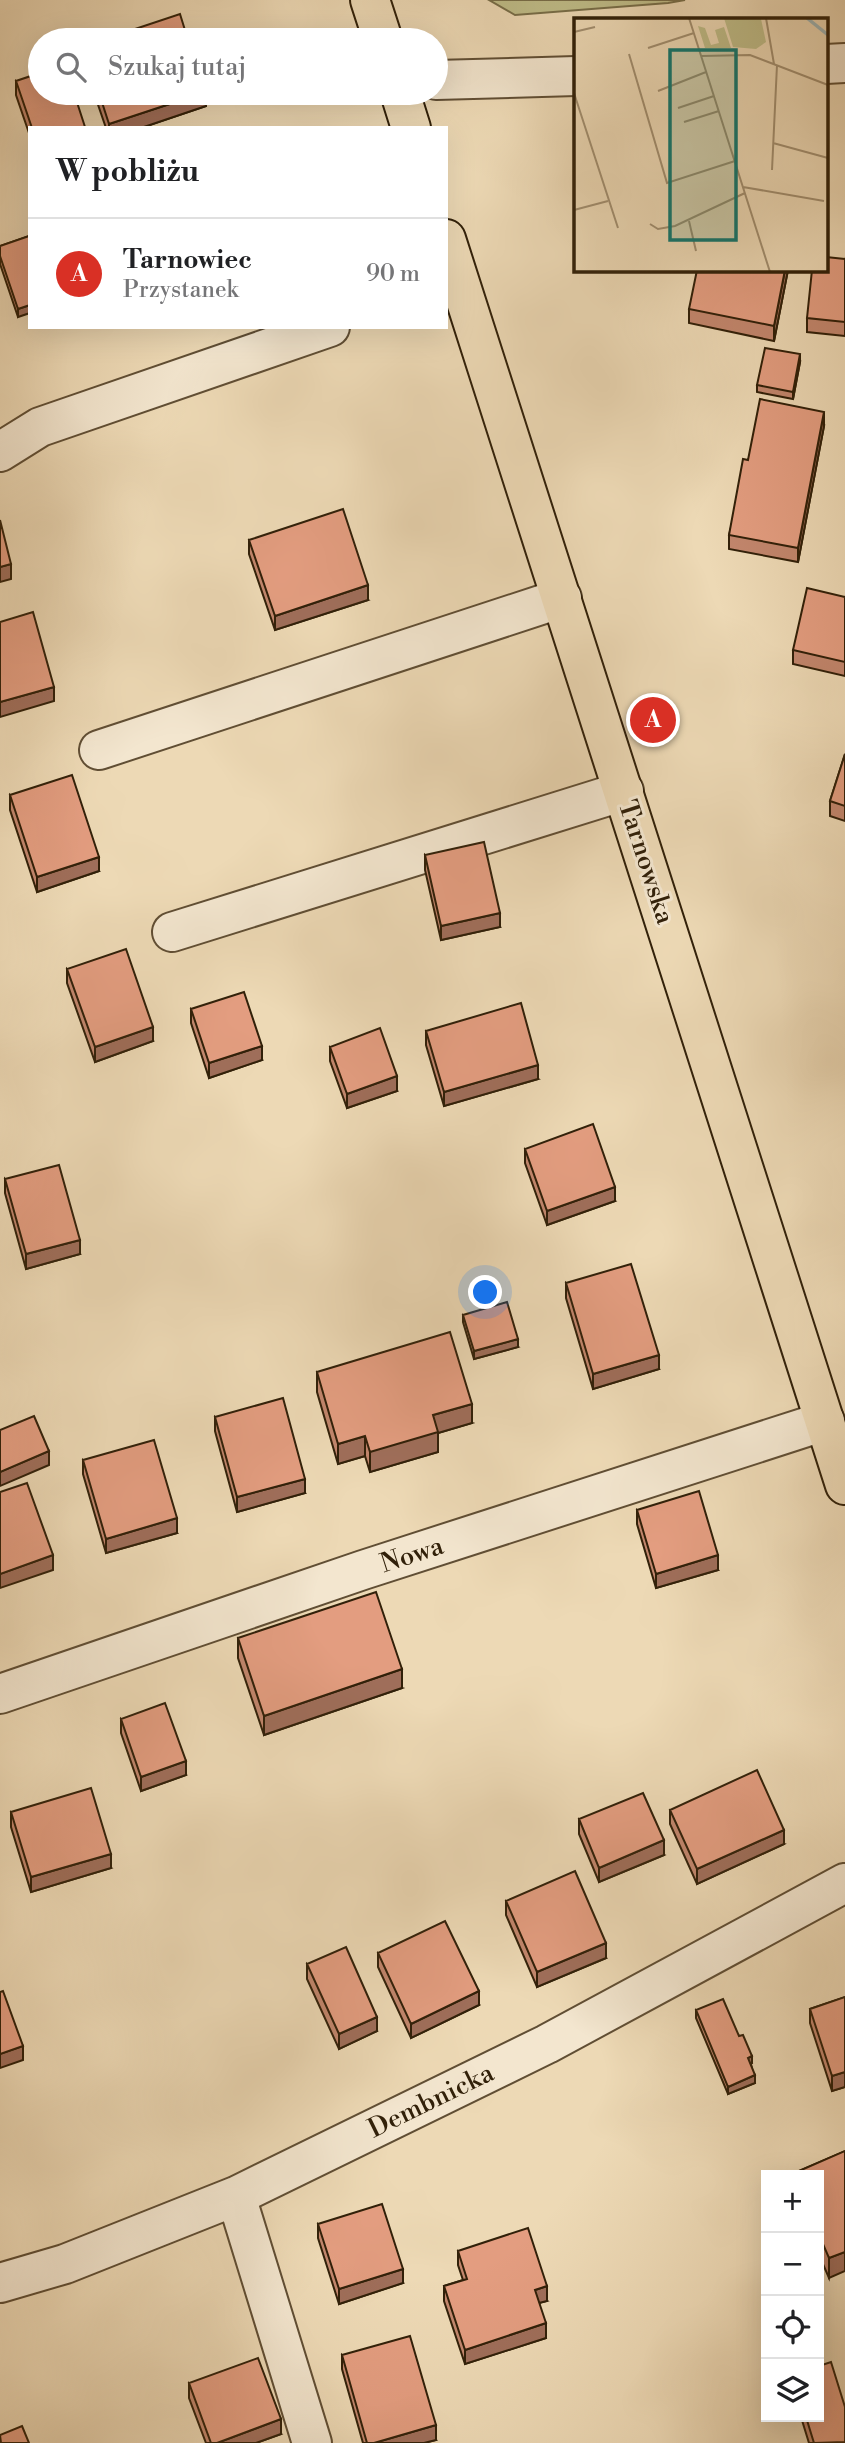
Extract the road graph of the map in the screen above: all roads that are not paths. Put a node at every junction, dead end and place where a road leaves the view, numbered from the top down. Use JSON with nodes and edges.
{"nodes":[{"id":1,"x":370,"y":0,"type":"edge"},
{"id":2,"x":379,"y":28,"type":"edge"},
{"id":3,"x":574,"y":76,"type":"edge"},
{"id":4,"x":448,"y":80,"type":"edge"},
{"id":5,"x":404,"y":105,"type":"edge"},
{"id":6,"x":410,"y":126,"type":"edge"},
{"id":7,"x":448,"y":252,"type":"edge"},
{"id":8,"x":453,"y":285,"type":"edge"},
{"id":9,"x":324,"y":329,"type":"edge"},
{"id":10,"x":0,"y":452,"type":"edge"},
{"id":11,"x":562,"y":598,"type":"junction"},
{"id":12,"x":99,"y":750,"type":"dead end"},
{"id":13,"x":624,"y":791,"type":"junction"},
{"id":14,"x":172,"y":932,"type":"dead end"},
{"id":15,"x":825,"y":1421,"type":"junction"},
{"id":16,"x":845,"y":1485,"type":"edge"},
{"id":17,"x":0,"y":1694,"type":"edge"},
{"id":18,"x":845,"y":1883,"type":"edge"},
{"id":19,"x":236,"y":2196,"type":"junction"},
{"id":20,"x":0,"y":2283,"type":"edge"},
{"id":21,"x":312,"y":2443,"type":"edge"}],
"edges":[{"from":1,"to":2,"type":"main road"},
{"from":3,"to":4,"type":"street"},
{"from":5,"to":6,"type":"main road"},
{"from":7,"to":8,"type":"main road","name":"Tarnowska"},
{"from":8,"to":11,"type":"main road","name":"Tarnowska"},
{"from":9,"to":10,"type":"street"},
{"from":11,"to":12,"type":"street"},
{"from":11,"to":13,"type":"main road","name":"Tarnowska"},
{"from":13,"to":14,"type":"street"},
{"from":13,"to":15,"type":"main road","name":"Tarnowska"},
{"from":15,"to":16,"type":"main road","name":"Tarnowska"},
{"from":15,"to":17,"type":"street","name":"Nowa"},
{"from":18,"to":19,"type":"street","name":"Dembnicka"},
{"from":19,"to":20,"type":"street","name":"Dembnicka"},
{"from":19,"to":21,"type":"street"}]}
